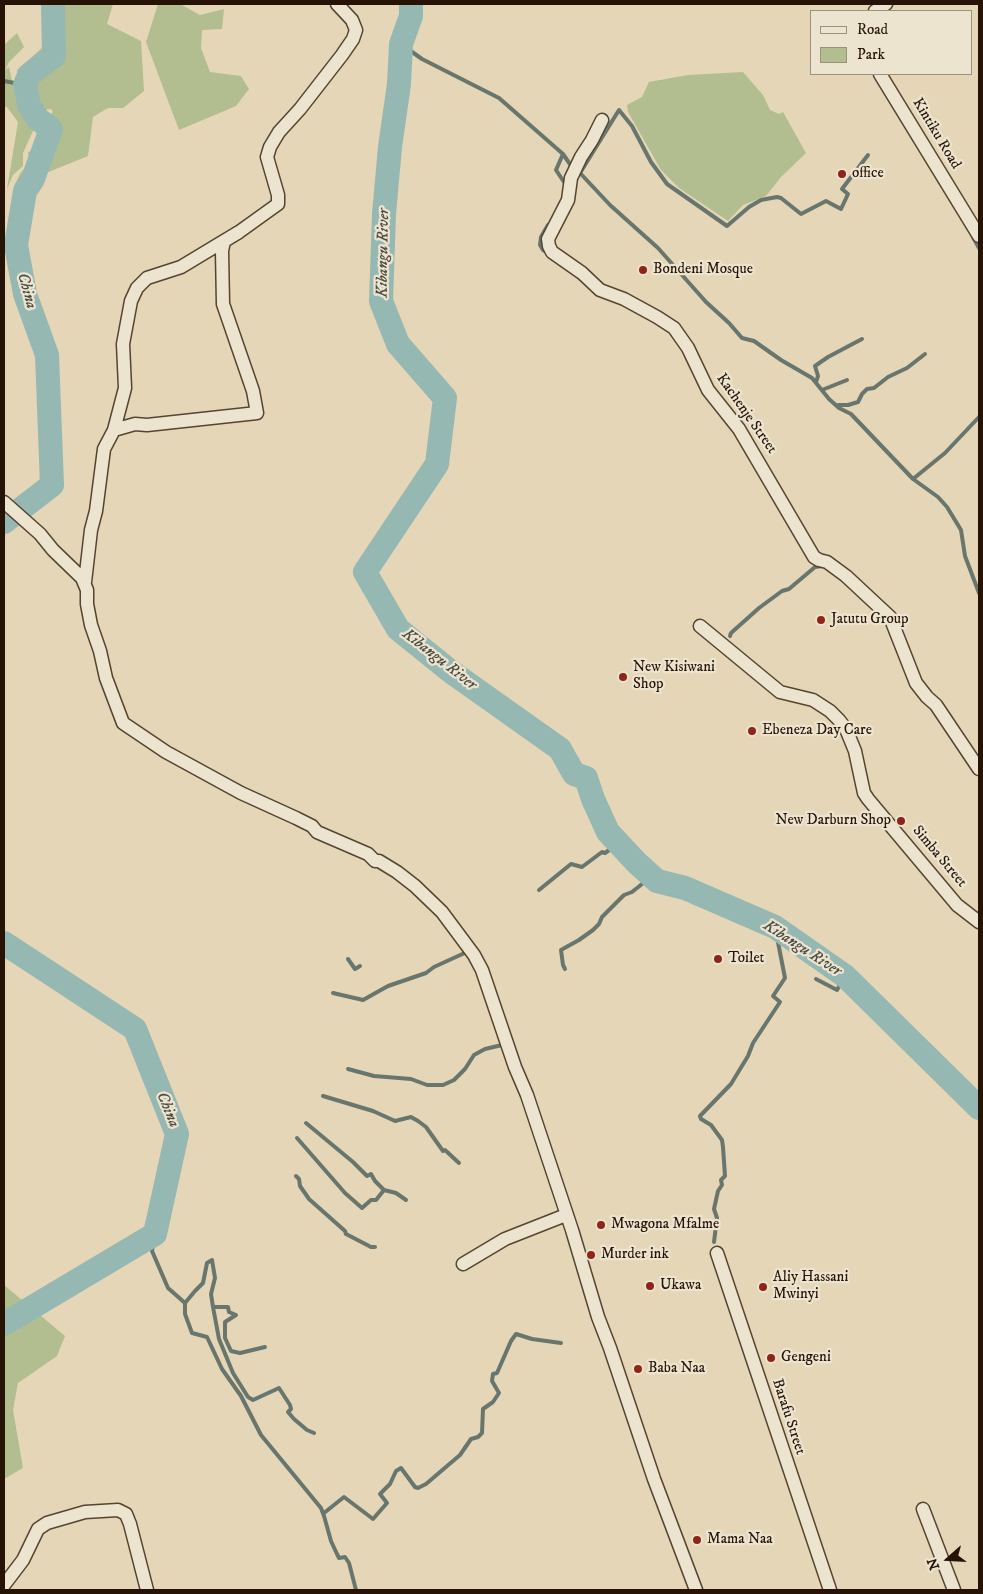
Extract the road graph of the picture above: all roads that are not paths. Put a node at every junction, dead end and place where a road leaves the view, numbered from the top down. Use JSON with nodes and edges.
{"nodes":[{"id":1,"x":338,"y":4,"type":"edge"},
{"id":2,"x":881,"y":75,"type":"edge"},
{"id":3,"x":602,"y":120,"type":"dead end"},
{"id":4,"x":979,"y":236,"type":"edge"},
{"id":5,"x":224,"y":241,"type":"junction"},
{"id":6,"x":114,"y":430,"type":"junction"},
{"id":7,"x":4,"y":502,"type":"edge"},
{"id":8,"x":85,"y":582,"type":"junction"},
{"id":9,"x":700,"y":626,"type":"dead end"},
{"id":10,"x":979,"y":769,"type":"edge"},
{"id":11,"x":979,"y":922,"type":"edge"},
{"id":12,"x":566,"y":1215,"type":"junction"},
{"id":13,"x":717,"y":1253,"type":"dead end"},
{"id":14,"x":463,"y":1264,"type":"dead end"},
{"id":15,"x":923,"y":1508,"type":"dead end"},
{"id":16,"x":4,"y":1585,"type":"edge"},
{"id":17,"x":148,"y":1590,"type":"edge"},
{"id":18,"x":696,"y":1590,"type":"edge"},
{"id":19,"x":830,"y":1590,"type":"edge"},
{"id":20,"x":954,"y":1590,"type":"edge"}],
"edges":[{"from":1,"to":5,"type":"street"},
{"from":2,"to":4,"type":"street","name":"Kintiku Road"},
{"from":3,"to":10,"type":"street","name":"Kachenje Street"},
{"from":5,"to":6,"type":"street"},
{"from":5,"to":6,"type":"street"},
{"from":6,"to":8,"type":"street"},
{"from":7,"to":8,"type":"street"},
{"from":8,"to":12,"type":"street"},
{"from":9,"to":11,"type":"street","name":"Simba Street"},
{"from":12,"to":14,"type":"street"},
{"from":12,"to":18,"type":"street"},
{"from":13,"to":19,"type":"street","name":"Barafu Street"},
{"from":15,"to":20,"type":"street"},
{"from":16,"to":17,"type":"street"}]}
